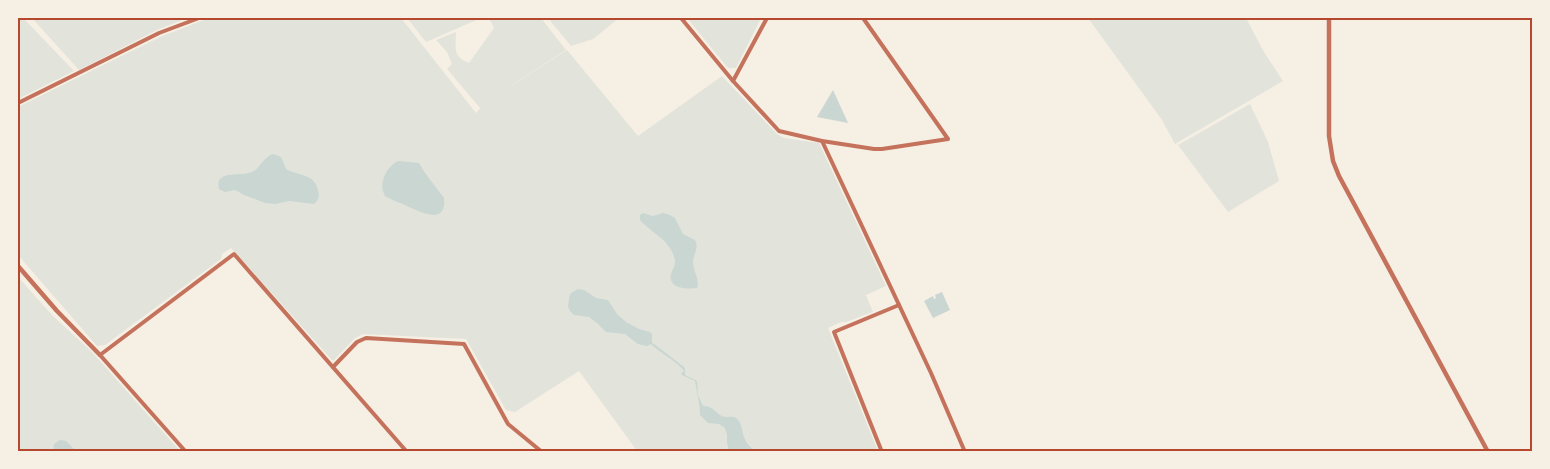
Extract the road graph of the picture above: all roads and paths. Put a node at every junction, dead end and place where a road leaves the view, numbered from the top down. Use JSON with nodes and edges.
{"nodes":[{"id":1,"x":199,"y":18,"type":"edge"},
{"id":2,"x":680,"y":18,"type":"edge"},
{"id":3,"x":767,"y":18,"type":"edge"},
{"id":4,"x":863,"y":18,"type":"edge"},
{"id":5,"x":1329,"y":18,"type":"edge"},
{"id":6,"x":733,"y":81,"type":"junction"},
{"id":7,"x":18,"y":103,"type":"edge"},
{"id":8,"x":822,"y":141,"type":"junction"},
{"id":9,"x":18,"y":266,"type":"edge"},
{"id":10,"x":899,"y":305,"type":"junction"},
{"id":11,"x":100,"y":355,"type":"junction"},
{"id":12,"x":333,"y":367,"type":"junction"},
{"id":13,"x":186,"y":452,"type":"edge"},
{"id":14,"x":408,"y":452,"type":"edge"},
{"id":15,"x":542,"y":452,"type":"edge"},
{"id":16,"x":882,"y":452,"type":"edge"},
{"id":17,"x":965,"y":452,"type":"edge"},
{"id":18,"x":1488,"y":452,"type":"edge"}],
"edges":[{"from":1,"to":7,"type":"street"},
{"from":2,"to":6,"type":"street"},
{"from":3,"to":6,"type":"street"},
{"from":4,"to":8,"type":"street"},
{"from":5,"to":18,"type":"street"},
{"from":6,"to":8,"type":"street"},
{"from":8,"to":10,"type":"street"},
{"from":9,"to":11,"type":"street"},
{"from":10,"to":16,"type":"street"},
{"from":10,"to":17,"type":"street"},
{"from":11,"to":12,"type":"street"},
{"from":11,"to":13,"type":"street"},
{"from":12,"to":14,"type":"street"},
{"from":12,"to":15,"type":"street"}]}
